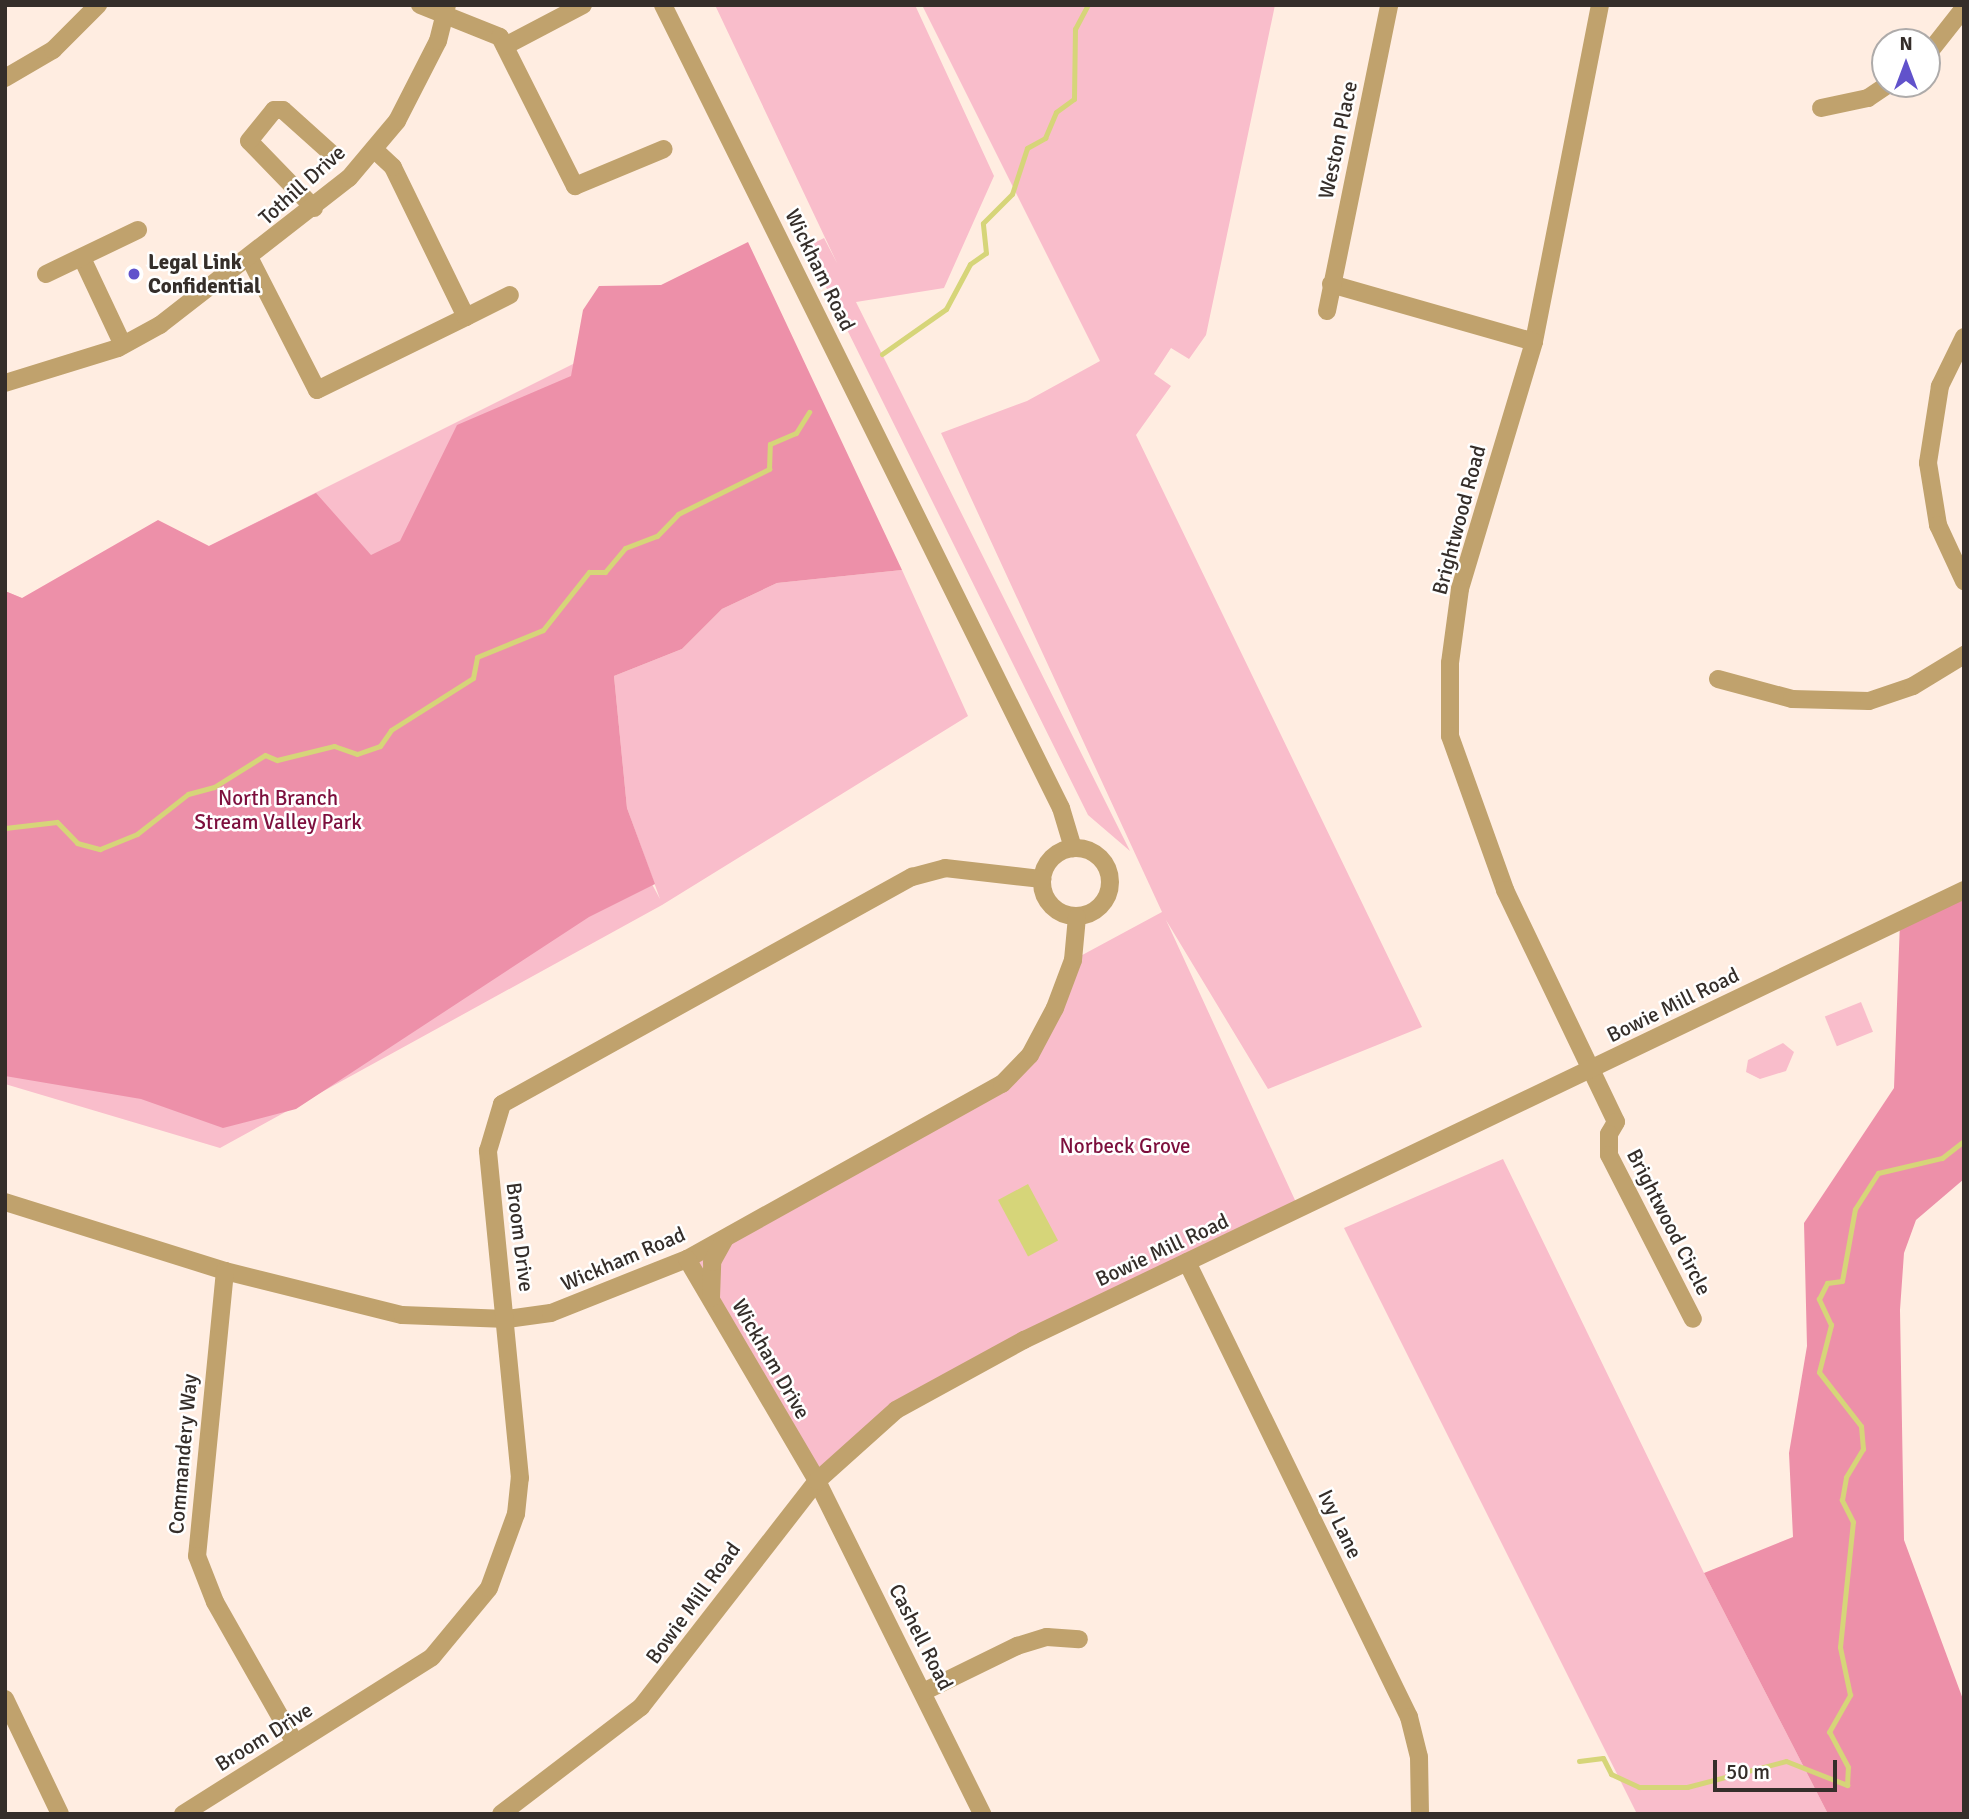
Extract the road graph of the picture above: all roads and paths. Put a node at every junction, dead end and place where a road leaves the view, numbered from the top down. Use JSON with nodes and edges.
{"nodes":[{"id":1,"x":98,"y":5,"type":"edge"},
{"id":2,"x":420,"y":5,"type":"edge"},
{"id":3,"x":583,"y":5,"type":"edge"},
{"id":4,"x":663,"y":5,"type":"edge"},
{"id":5,"x":1389,"y":5,"type":"edge"},
{"id":6,"x":1600,"y":5,"type":"edge"},
{"id":7,"x":1964,"y":8,"type":"edge"},
{"id":8,"x":446,"y":9,"type":"edge"},
{"id":9,"x":1941,"y":37,"type":"edge"},
{"id":10,"x":505,"y":46,"type":"junction"},
{"id":11,"x":5,"y":78,"type":"edge"},
{"id":12,"x":1871,"y":96,"type":"edge"},
{"id":13,"x":1821,"y":108,"type":"dead end"},
{"id":14,"x":374,"y":149,"type":"junction"},
{"id":15,"x":664,"y":149,"type":"dead end"},
{"id":16,"x":332,"y":154,"type":"dead end"},
{"id":17,"x":314,"y":208,"type":"junction"},
{"id":18,"x":138,"y":230,"type":"dead end"},
{"id":19,"x":82,"y":258,"type":"junction"},
{"id":20,"x":250,"y":260,"type":"junction"},
{"id":21,"x":46,"y":274,"type":"dead end"},
{"id":22,"x":1331,"y":284,"type":"junction"},
{"id":23,"x":510,"y":295,"type":"dead end"},
{"id":24,"x":1327,"y":312,"type":"dead end"},
{"id":25,"x":466,"y":317,"type":"junction"},
{"id":26,"x":1964,"y":337,"type":"edge"},
{"id":27,"x":1534,"y":342,"type":"junction"},
{"id":28,"x":123,"y":345,"type":"junction"},
{"id":29,"x":5,"y":383,"type":"edge"},
{"id":30,"x":1964,"y":581,"type":"edge"},
{"id":31,"x":1964,"y":655,"type":"edge"},
{"id":32,"x":1718,"y":679,"type":"dead end"},
{"id":33,"x":1073,"y":848,"type":"junction"},
{"id":34,"x":1042,"y":879,"type":"junction"},
{"id":35,"x":1964,"y":890,"type":"edge"},
{"id":36,"x":1077,"y":917,"type":"junction"},
{"id":37,"x":1591,"y":1070,"type":"junction"},
{"id":38,"x":5,"y":1202,"type":"edge"},
{"id":39,"x":725,"y":1239,"type":"junction"},
{"id":40,"x":687,"y":1259,"type":"junction"},
{"id":41,"x":1187,"y":1262,"type":"junction"},
{"id":42,"x":225,"y":1271,"type":"junction"},
{"id":43,"x":711,"y":1301,"type":"junction"},
{"id":44,"x":507,"y":1319,"type":"junction"},
{"id":45,"x":1693,"y":1319,"type":"dead end"},
{"id":46,"x":817,"y":1481,"type":"junction"},
{"id":47,"x":1079,"y":1639,"type":"dead end"},
{"id":48,"x":923,"y":1692,"type":"junction"},
{"id":49,"x":5,"y":1699,"type":"edge"},
{"id":50,"x":295,"y":1743,"type":"junction"},
{"id":51,"x":60,"y":1814,"type":"edge"},
{"id":52,"x":183,"y":1814,"type":"edge"},
{"id":53,"x":501,"y":1814,"type":"edge"},
{"id":54,"x":982,"y":1814,"type":"edge"},
{"id":55,"x":1420,"y":1814,"type":"edge"}],
"edges":[{"from":1,"to":11,"type":"street"},
{"from":2,"to":8,"type":"street"},
{"from":3,"to":10,"type":"street"},
{"from":4,"to":33,"type":"street","name":"Wickham Road"},
{"from":5,"to":22,"type":"street","name":"Weston Place"},
{"from":6,"to":27,"type":"street","name":"Brightwood Road"},
{"from":7,"to":9,"type":"street"},
{"from":8,"to":10,"type":"street"},
{"from":8,"to":14,"type":"street","name":"Tothill Drive"},
{"from":10,"to":15,"type":"street"},
{"from":12,"to":13,"type":"street"},
{"from":14,"to":17,"type":"street","name":"Tothill Drive"},
{"from":14,"to":25,"type":"street"},
{"from":16,"to":17,"type":"street"},
{"from":17,"to":20,"type":"street","name":"Tothill Drive"},
{"from":18,"to":19,"type":"street"},
{"from":19,"to":21,"type":"street"},
{"from":19,"to":28,"type":"street"},
{"from":20,"to":25,"type":"street"},
{"from":20,"to":28,"type":"street","name":"Tothill Drive"},
{"from":22,"to":24,"type":"street","name":"Weston Place"},
{"from":22,"to":27,"type":"street"},
{"from":23,"to":25,"type":"street"},
{"from":26,"to":30,"type":"street"},
{"from":27,"to":37,"type":"street","name":"Brightwood Road"},
{"from":28,"to":29,"type":"street","name":"Tothill Drive"},
{"from":31,"to":32,"type":"street"},
{"from":33,"to":34,"type":"street"},
{"from":33,"to":36,"type":"street"},
{"from":34,"to":36,"type":"street"},
{"from":34,"to":44,"type":"street","name":"Broom Drive"},
{"from":35,"to":37,"type":"street","name":"Bowie Mill Road"},
{"from":36,"to":39,"type":"street","name":"Wickham Road"},
{"from":37,"to":41,"type":"street","name":"Bowie Mill Road"},
{"from":37,"to":45,"type":"street","name":"Brightwood Circle"},
{"from":38,"to":42,"type":"street","name":"Wickham Road"},
{"from":39,"to":40,"type":"street","name":"Wickham Road"},
{"from":39,"to":43,"type":"street"},
{"from":40,"to":43,"type":"street","name":"Wickham Drive"},
{"from":40,"to":44,"type":"street","name":"Wickham Road"},
{"from":41,"to":46,"type":"street","name":"Bowie Mill Road"},
{"from":41,"to":55,"type":"street","name":"Ivy Lane"},
{"from":42,"to":44,"type":"street","name":"Wickham Road"},
{"from":42,"to":50,"type":"street","name":"Commandery Way"},
{"from":43,"to":46,"type":"street","name":"Wickham Drive"},
{"from":44,"to":50,"type":"street","name":"Broom Drive"},
{"from":46,"to":48,"type":"street","name":"Cashell Road"},
{"from":46,"to":53,"type":"street","name":"Bowie Mill Road"},
{"from":47,"to":48,"type":"street"},
{"from":48,"to":54,"type":"street","name":"Cashell Road"},
{"from":49,"to":51,"type":"street"},
{"from":50,"to":52,"type":"street","name":"Broom Drive"}]}
